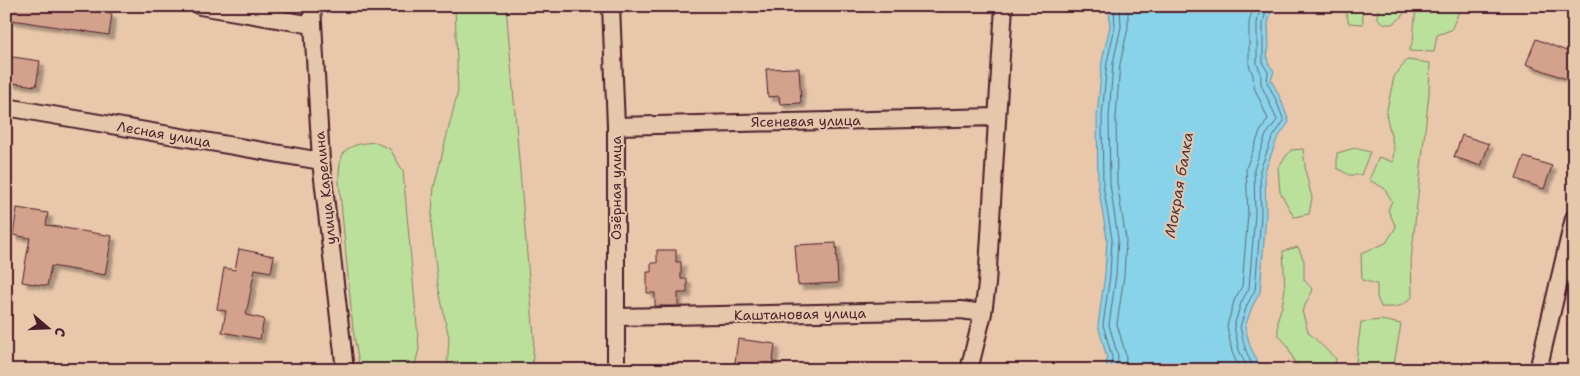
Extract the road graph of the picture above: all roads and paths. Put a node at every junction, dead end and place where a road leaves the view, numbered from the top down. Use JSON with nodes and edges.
{"nodes":[{"id":1,"x":200,"y":6,"type":"edge"},
{"id":2,"x":312,"y":6,"type":"edge"},
{"id":3,"x":611,"y":6,"type":"edge"},
{"id":4,"x":1004,"y":6,"type":"edge"},
{"id":5,"x":313,"y":25,"type":"junction"},
{"id":6,"x":6,"y":107,"type":"edge"},
{"id":7,"x":997,"y":117,"type":"junction"},
{"id":8,"x":616,"y":126,"type":"junction"},
{"id":9,"x":321,"y":161,"type":"junction"},
{"id":10,"x":1574,"y":218,"type":"edge"},
{"id":11,"x":983,"y":313,"type":"junction"},
{"id":12,"x":616,"y":317,"type":"junction"},
{"id":13,"x":345,"y":370,"type":"edge"},
{"id":14,"x":616,"y":370,"type":"edge"},
{"id":15,"x":968,"y":370,"type":"edge"},
{"id":16,"x":1538,"y":370,"type":"edge"}],
"edges":[{"from":1,"to":5,"type":"street"},
{"from":2,"to":5,"type":"street","name":"улица Карелина"},
{"from":3,"to":8,"type":"street","name":"Озёрная улица"},
{"from":4,"to":7,"type":"street"},
{"from":5,"to":9,"type":"street","name":"улица Карелина"},
{"from":6,"to":9,"type":"street","name":"Лесная улица"},
{"from":7,"to":8,"type":"street","name":"Ясеневая улица"},
{"from":7,"to":11,"type":"street"},
{"from":8,"to":12,"type":"street","name":"Озёрная улица"},
{"from":9,"to":13,"type":"street","name":"улица Карелина"},
{"from":10,"to":16,"type":"street"},
{"from":11,"to":12,"type":"street","name":"Каштановая улица"},
{"from":11,"to":15,"type":"street"},
{"from":12,"to":14,"type":"street","name":"Озёрная улица"}]}
